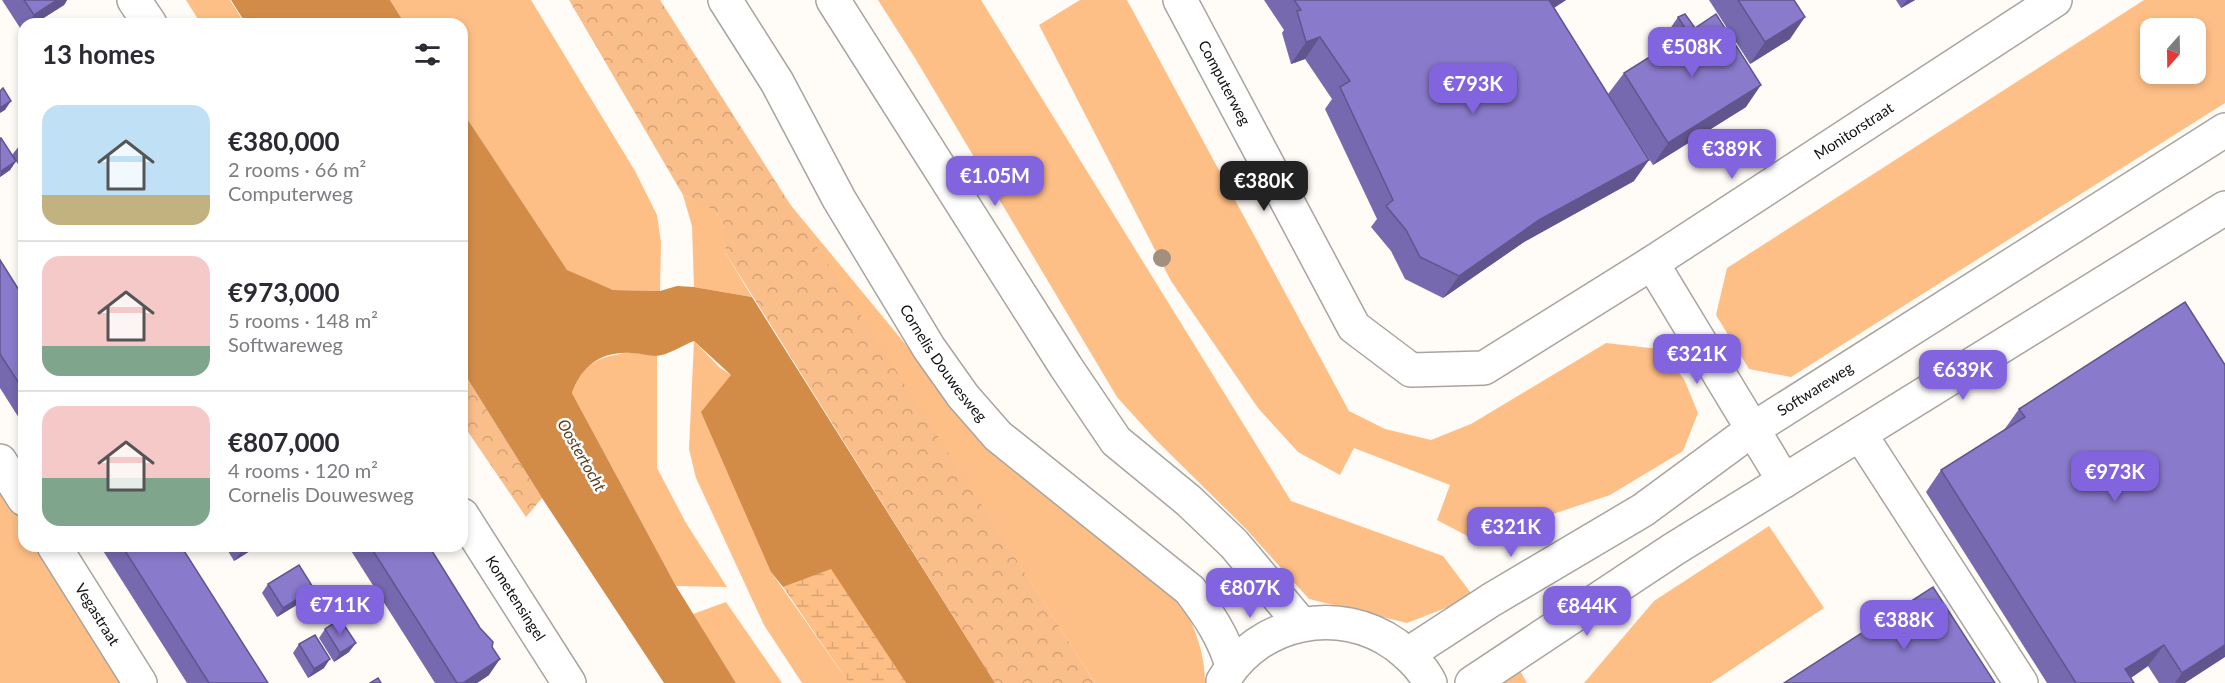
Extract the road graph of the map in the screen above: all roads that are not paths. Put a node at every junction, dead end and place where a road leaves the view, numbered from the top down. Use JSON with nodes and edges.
{"nodes":[{"id":1,"x":134,"y":0,"type":"edge"},
{"id":2,"x":725,"y":0,"type":"edge"},
{"id":3,"x":833,"y":0,"type":"edge"},
{"id":4,"x":1180,"y":0,"type":"edge"},
{"id":5,"x":2055,"y":0,"type":"edge"},
{"id":6,"x":146,"y":18,"type":"edge"},
{"id":7,"x":2225,"y":130,"type":"edge"},
{"id":8,"x":2225,"y":208,"type":"edge"},
{"id":9,"x":1652,"y":263,"type":"junction"},
{"id":10,"x":1411,"y":370,"type":"joint"},
{"id":11,"x":1753,"y":429,"type":"junction"},
{"id":12,"x":1860,"y":434,"type":"junction"},
{"id":13,"x":0,"y":461,"type":"edge"},
{"id":14,"x":1784,"y":481,"type":"junction"},
{"id":15,"x":18,"y":490,"type":"edge"},
{"id":16,"x":468,"y":525,"type":"edge"},
{"id":17,"x":58,"y":552,"type":"edge"},
{"id":18,"x":1301,"y":624,"type":"junction"},
{"id":19,"x":1408,"y":654,"type":"junction"},
{"id":20,"x":1227,"y":674,"type":"edge"},
{"id":21,"x":567,"y":682,"type":"edge"},
{"id":22,"x":140,"y":683,"type":"edge"},
{"id":23,"x":1430,"y":683,"type":"edge"},
{"id":24,"x":1472,"y":683,"type":"edge"},
{"id":25,"x":2021,"y":683,"type":"edge"}],
"edges":[{"from":1,"to":6,"type":"street"},
{"from":2,"to":20,"type":"street","name":"Cornelis Douwesweg"},
{"from":3,"to":18,"type":"street"},
{"from":4,"to":10,"type":"street","name":"Computerweg"},
{"from":5,"to":9,"type":"street","name":"Monitorstraat"},
{"from":7,"to":11,"type":"street","name":"Softwareweg"},
{"from":8,"to":12,"type":"street"},
{"from":9,"to":10,"type":"street","name":"Monitorstraat"},
{"from":9,"to":11,"type":"street"},
{"from":11,"to":14,"type":"street"},
{"from":11,"to":19,"type":"street","name":"Softwareweg"},
{"from":12,"to":14,"type":"street"},
{"from":12,"to":25,"type":"street"},
{"from":13,"to":15,"type":"street"},
{"from":14,"to":24,"type":"street"},
{"from":16,"to":21,"type":"street","name":"Kometensingel"},
{"from":17,"to":22,"type":"street","name":"Vegastraat"},
{"from":18,"to":19,"type":"street"},
{"from":18,"to":20,"type":"street"},
{"from":19,"to":23,"type":"street"}]}
